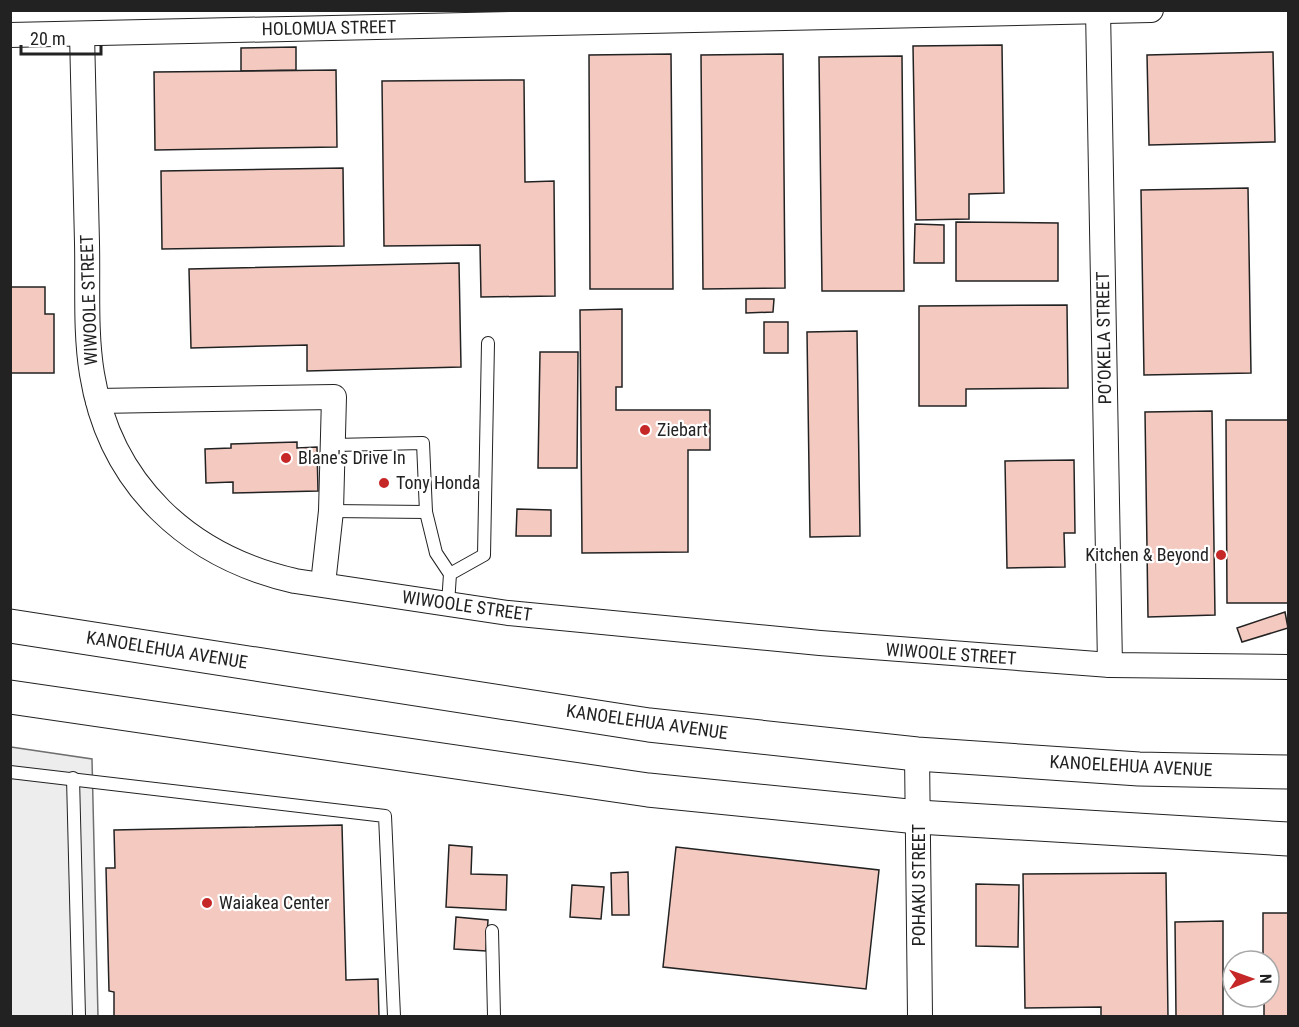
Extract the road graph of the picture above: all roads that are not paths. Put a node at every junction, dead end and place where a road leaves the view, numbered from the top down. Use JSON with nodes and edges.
{"nodes":[{"id":1,"x":1151,"y":10,"type":"edge"},
{"id":2,"x":1098,"y":11,"type":"edge"},
{"id":3,"x":82,"y":33,"type":"junction"},
{"id":4,"x":10,"y":35,"type":"edge"},
{"id":5,"x":488,"y":343,"type":"dead end"},
{"id":6,"x":98,"y":401,"type":"junction"},
{"id":7,"x":334,"y":445,"type":"junction"},
{"id":8,"x":331,"y":511,"type":"junction"},
{"id":9,"x":426,"y":512,"type":"junction"},
{"id":10,"x":450,"y":574,"type":"junction"},
{"id":11,"x":323,"y":584,"type":"junction"},
{"id":12,"x":448,"y":604,"type":"junction"},
{"id":13,"x":10,"y":626,"type":"edge"},
{"id":14,"x":1110,"y":665,"type":"junction"},
{"id":15,"x":1288,"y":667,"type":"edge"},
{"id":16,"x":10,"y":697,"type":"edge"},
{"id":17,"x":917,"y":754,"type":"junction"},
{"id":18,"x":10,"y":772,"type":"edge"},
{"id":19,"x":1288,"y":772,"type":"edge"},
{"id":20,"x":73,"y":778,"type":"junction"},
{"id":21,"x":918,"y":817,"type":"junction"},
{"id":22,"x":1288,"y":839,"type":"edge"},
{"id":23,"x":492,"y":931,"type":"dead end"},
{"id":24,"x":79,"y":1017,"type":"edge"},
{"id":25,"x":394,"y":1017,"type":"edge"},
{"id":26,"x":494,"y":1017,"type":"edge"},
{"id":27,"x":920,"y":1017,"type":"edge"}],
"edges":[{"from":1,"to":2,"type":"street","name":"HOLOMUA STREET"},
{"from":2,"to":3,"type":"street","name":"HOLOMUA STREET"},
{"from":2,"to":14,"type":"street","name":"PO‘OKELA STREET"},
{"from":3,"to":4,"type":"street","name":"HOLOMUA STREET"},
{"from":3,"to":6,"type":"street","name":"WIWOOLE STREET"},
{"from":5,"to":10,"type":"lane"},
{"from":6,"to":7,"type":"street"},
{"from":6,"to":11,"type":"street","name":"WIWOOLE STREET"},
{"from":7,"to":8,"type":"street"},
{"from":7,"to":9,"type":"lane"},
{"from":8,"to":9,"type":"lane"},
{"from":8,"to":11,"type":"street"},
{"from":9,"to":10,"type":"lane"},
{"from":10,"to":12,"type":"lane"},
{"from":11,"to":12,"type":"street","name":"WIWOOLE STREET"},
{"from":12,"to":14,"type":"street","name":"WIWOOLE STREET"},
{"from":13,"to":17,"type":"highway","name":"KANOELEHUA AVENUE"},
{"from":14,"to":15,"type":"street","name":"WIWOOLE STREET"},
{"from":16,"to":21,"type":"highway"},
{"from":17,"to":19,"type":"highway","name":"KANOELEHUA AVENUE"},
{"from":17,"to":21,"type":"street","name":"POHAKU STREET"},
{"from":18,"to":20,"type":"lane"},
{"from":20,"to":24,"type":"lane"},
{"from":20,"to":25,"type":"lane"},
{"from":21,"to":22,"type":"highway"},
{"from":21,"to":27,"type":"street","name":"POHAKU STREET"},
{"from":23,"to":26,"type":"lane"}]}
